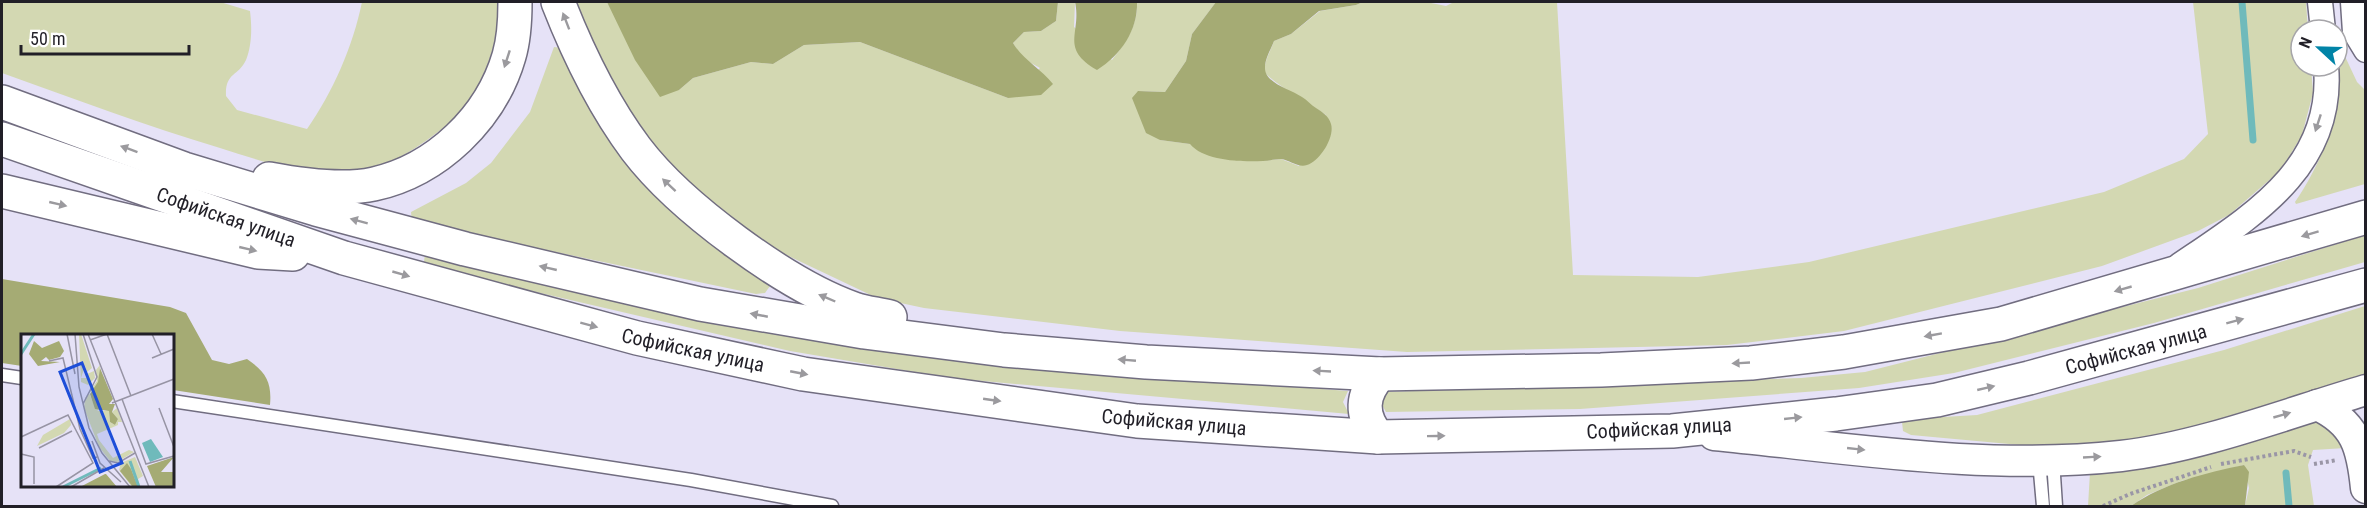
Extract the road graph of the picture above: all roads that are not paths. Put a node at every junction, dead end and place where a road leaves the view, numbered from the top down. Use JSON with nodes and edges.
{"nodes":[{"id":1,"x":516,"y":2,"type":"edge"},
{"id":2,"x":558,"y":2,"type":"edge"},
{"id":3,"x":2320,"y":2,"type":"edge"},
{"id":4,"x":2353,"y":2,"type":"edge"},
{"id":5,"x":2322,"y":18,"type":"edge"},
{"id":6,"x":2366,"y":51,"type":"edge"},
{"id":7,"x":2327,"y":78,"type":"edge"},
{"id":8,"x":2,"y":102,"type":"edge"},
{"id":9,"x":2,"y":140,"type":"edge"},
{"id":10,"x":184,"y":168,"type":"junction"},
{"id":11,"x":2,"y":191,"type":"edge"},
{"id":12,"x":2366,"y":217,"type":"edge"},
{"id":13,"x":344,"y":258,"type":"junction"},
{"id":14,"x":2159,"y":279,"type":"junction"},
{"id":15,"x":2366,"y":285,"type":"edge"},
{"id":16,"x":1004,"y":350,"type":"junction"},
{"id":17,"x":1380,"y":374,"type":"junction"},
{"id":18,"x":2,"y":375,"type":"edge"},
{"id":19,"x":21,"y":378,"type":"edge"},
{"id":20,"x":2366,"y":390,"type":"edge"},
{"id":21,"x":174,"y":401,"type":"edge"},
{"id":22,"x":2317,"y":405,"type":"junction"},
{"id":23,"x":1672,"y":431,"type":"junction"},
{"id":24,"x":1378,"y":437,"type":"junction"},
{"id":25,"x":2046,"y":459,"type":"junction"},
{"id":26,"x":2366,"y":488,"type":"edge"},
{"id":27,"x":832,"y":507,"type":"edge"},
{"id":28,"x":2043,"y":507,"type":"edge"},
{"id":29,"x":2056,"y":507,"type":"edge"}],
"edges":[{"from":1,"to":10,"type":"main road","one_way":true},
{"from":16,"to":2,"type":"main road","one_way":true},
{"from":3,"to":5,"type":"street"},
{"from":4,"to":6,"type":"street"},
{"from":7,"to":14,"type":"street","one_way":true},
{"from":10,"to":8,"type":"main road","name":"Софийская улица","one_way":true},
{"from":9,"to":13,"type":"main road","name":"Софийская улица"},
{"from":16,"to":10,"type":"main road","name":"Софийская улица","one_way":true},
{"from":11,"to":13,"type":"main road","one_way":true},
{"from":12,"to":14,"type":"main road","name":"Софийская улица","one_way":true},
{"from":13,"to":24,"type":"main road","name":"Софийская улица","one_way":true},
{"from":14,"to":17,"type":"main road","name":"Софийская улица","one_way":true},
{"from":23,"to":15,"type":"main road","name":"Софийская улица","one_way":true},
{"from":17,"to":16,"type":"main road","name":"Софийская улица","one_way":true},
{"from":17,"to":24,"type":"main road"},
{"from":18,"to":19,"type":"lane"},
{"from":20,"to":22,"type":"street"},
{"from":21,"to":27,"type":"lane"},
{"from":25,"to":22,"type":"street","one_way":true},
{"from":22,"to":26,"type":"street"},
{"from":24,"to":23,"type":"main road","name":"Софийская улица","one_way":true},
{"from":23,"to":25,"type":"street","one_way":true},
{"from":25,"to":28,"type":"lane"},
{"from":25,"to":29,"type":"lane"}]}
